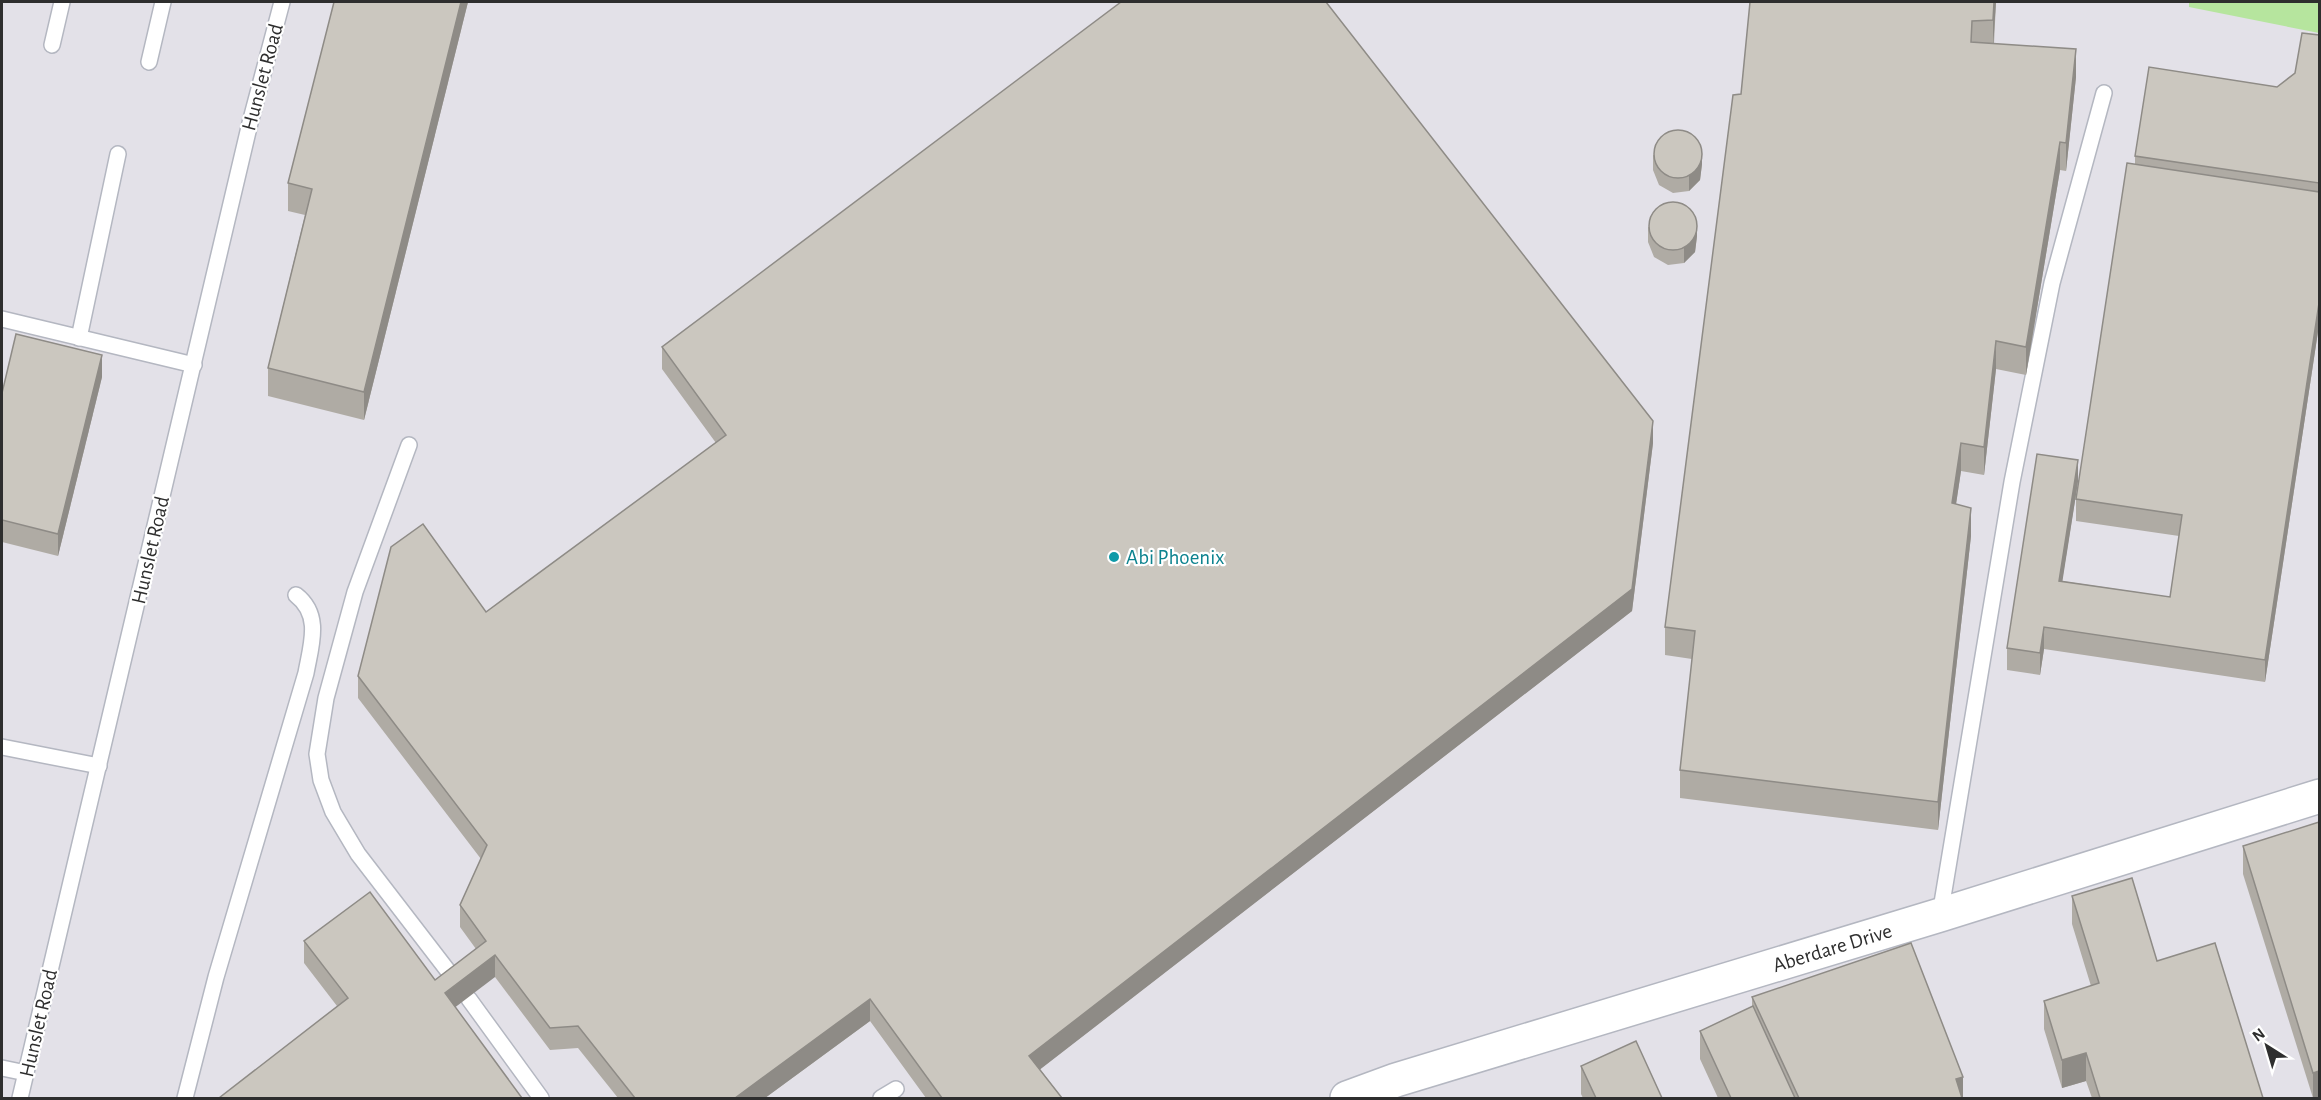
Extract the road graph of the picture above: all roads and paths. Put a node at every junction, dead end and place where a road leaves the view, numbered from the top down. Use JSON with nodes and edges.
{"nodes":[{"id":1,"x":62,"y":2,"type":"edge"},
{"id":2,"x":163,"y":2,"type":"edge"},
{"id":3,"x":282,"y":2,"type":"edge"},
{"id":4,"x":52,"y":45,"type":"dead end"},
{"id":5,"x":149,"y":62,"type":"dead end"},
{"id":6,"x":2104,"y":93,"type":"dead end"},
{"id":7,"x":117,"y":154,"type":"dead end"},
{"id":8,"x":2,"y":320,"type":"edge"},
{"id":9,"x":79,"y":338,"type":"junction"},
{"id":10,"x":194,"y":365,"type":"junction"},
{"id":11,"x":409,"y":445,"type":"dead end"},
{"id":12,"x":296,"y":595,"type":"dead end"},
{"id":13,"x":2,"y":747,"type":"edge"},
{"id":14,"x":99,"y":766,"type":"junction"},
{"id":15,"x":2319,"y":796,"type":"edge"},
{"id":16,"x":1940,"y":915,"type":"junction"},
{"id":17,"x":458,"y":984,"type":"edge"},
{"id":18,"x":468,"y":999,"type":"edge"},
{"id":19,"x":2,"y":1068,"type":"edge"},
{"id":20,"x":26,"y":1073,"type":"junction"},
{"id":21,"x":896,"y":1089,"type":"dead end"},
{"id":22,"x":20,"y":1098,"type":"edge"},
{"id":23,"x":185,"y":1098,"type":"edge"},
{"id":24,"x":541,"y":1098,"type":"edge"},
{"id":25,"x":881,"y":1098,"type":"edge"},
{"id":26,"x":1347,"y":1098,"type":"edge"}],
"edges":[{"from":1,"to":4,"type":"lane"},
{"from":2,"to":5,"type":"lane"},
{"from":3,"to":10,"type":"lane","name":"Hunslet Road"},
{"from":6,"to":16,"type":"lane"},
{"from":7,"to":9,"type":"lane"},
{"from":8,"to":9,"type":"lane"},
{"from":9,"to":10,"type":"lane"},
{"from":10,"to":14,"type":"lane","name":"Hunslet Road"},
{"from":11,"to":17,"type":"lane"},
{"from":12,"to":23,"type":"lane"},
{"from":13,"to":14,"type":"lane"},
{"from":14,"to":20,"type":"lane","name":"Hunslet Road"},
{"from":15,"to":16,"type":"street","name":"Aberdare Drive"},
{"from":16,"to":26,"type":"street","name":"Aberdare Drive"},
{"from":18,"to":24,"type":"lane"},
{"from":19,"to":20,"type":"lane"},
{"from":20,"to":22,"type":"lane","name":"Hunslet Road"},
{"from":21,"to":25,"type":"lane"}]}
